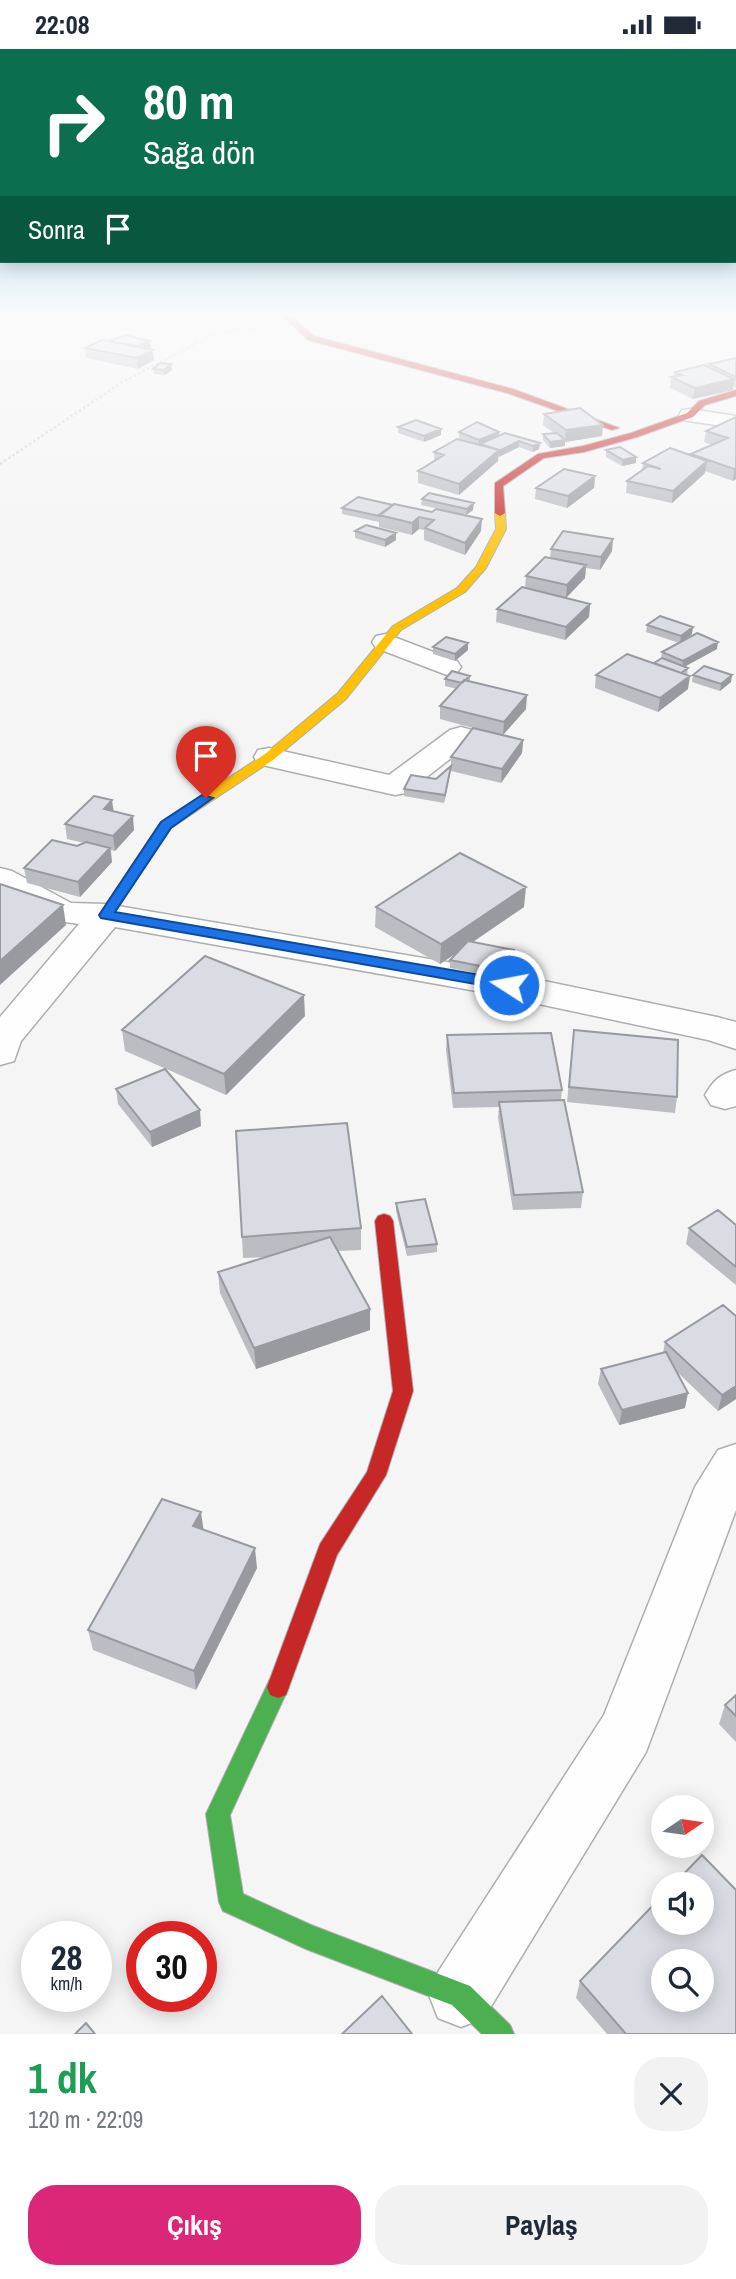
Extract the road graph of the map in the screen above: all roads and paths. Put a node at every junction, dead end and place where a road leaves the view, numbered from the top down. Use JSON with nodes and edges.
{"nodes":[{"id":1,"x":87,"y":406,"type":"edge"},
{"id":2,"x":551,"y":406,"type":"edge"},
{"id":3,"x":699,"y":406,"type":"edge"},
{"id":4,"x":690,"y":415,"type":"junction"},
{"id":5,"x":736,"y":422,"type":"edge"},
{"id":6,"x":634,"y":435,"type":"junction"},
{"id":7,"x":0,"y":464,"type":"edge"},
{"id":8,"x":386,"y":642,"type":"junction"},
{"id":9,"x":447,"y":667,"type":"dead end"},
{"id":10,"x":461,"y":736,"type":"dead end"},
{"id":11,"x":270,"y":757,"type":"junction"},
{"id":12,"x":0,"y":878,"type":"edge"},
{"id":13,"x":106,"y":915,"type":"junction"},
{"id":14,"x":736,"y":1036,"type":"edge"},
{"id":15,"x":0,"y":1052,"type":"edge"},
{"id":16,"x":384,"y":1221,"type":"dead end"},
{"id":17,"x":728,"y":1495,"type":"edge"},
{"id":18,"x":461,"y":1995,"type":"junction"},
{"id":19,"x":501,"y":2034,"type":"edge"}],
"edges":[{"from":1,"to":7,"type":"path"},
{"from":2,"to":6,"type":"street"},
{"from":3,"to":4,"type":"street"},
{"from":4,"to":5,"type":"street"},
{"from":4,"to":6,"type":"street"},
{"from":6,"to":8,"type":"street"},
{"from":8,"to":9,"type":"street"},
{"from":8,"to":11,"type":"street"},
{"from":10,"to":11,"type":"street"},
{"from":11,"to":13,"type":"street"},
{"from":12,"to":13,"type":"street"},
{"from":13,"to":14,"type":"street"},
{"from":13,"to":15,"type":"street"},
{"from":16,"to":18,"type":"street"},
{"from":17,"to":18,"type":"street"},
{"from":18,"to":19,"type":"street"}]}
